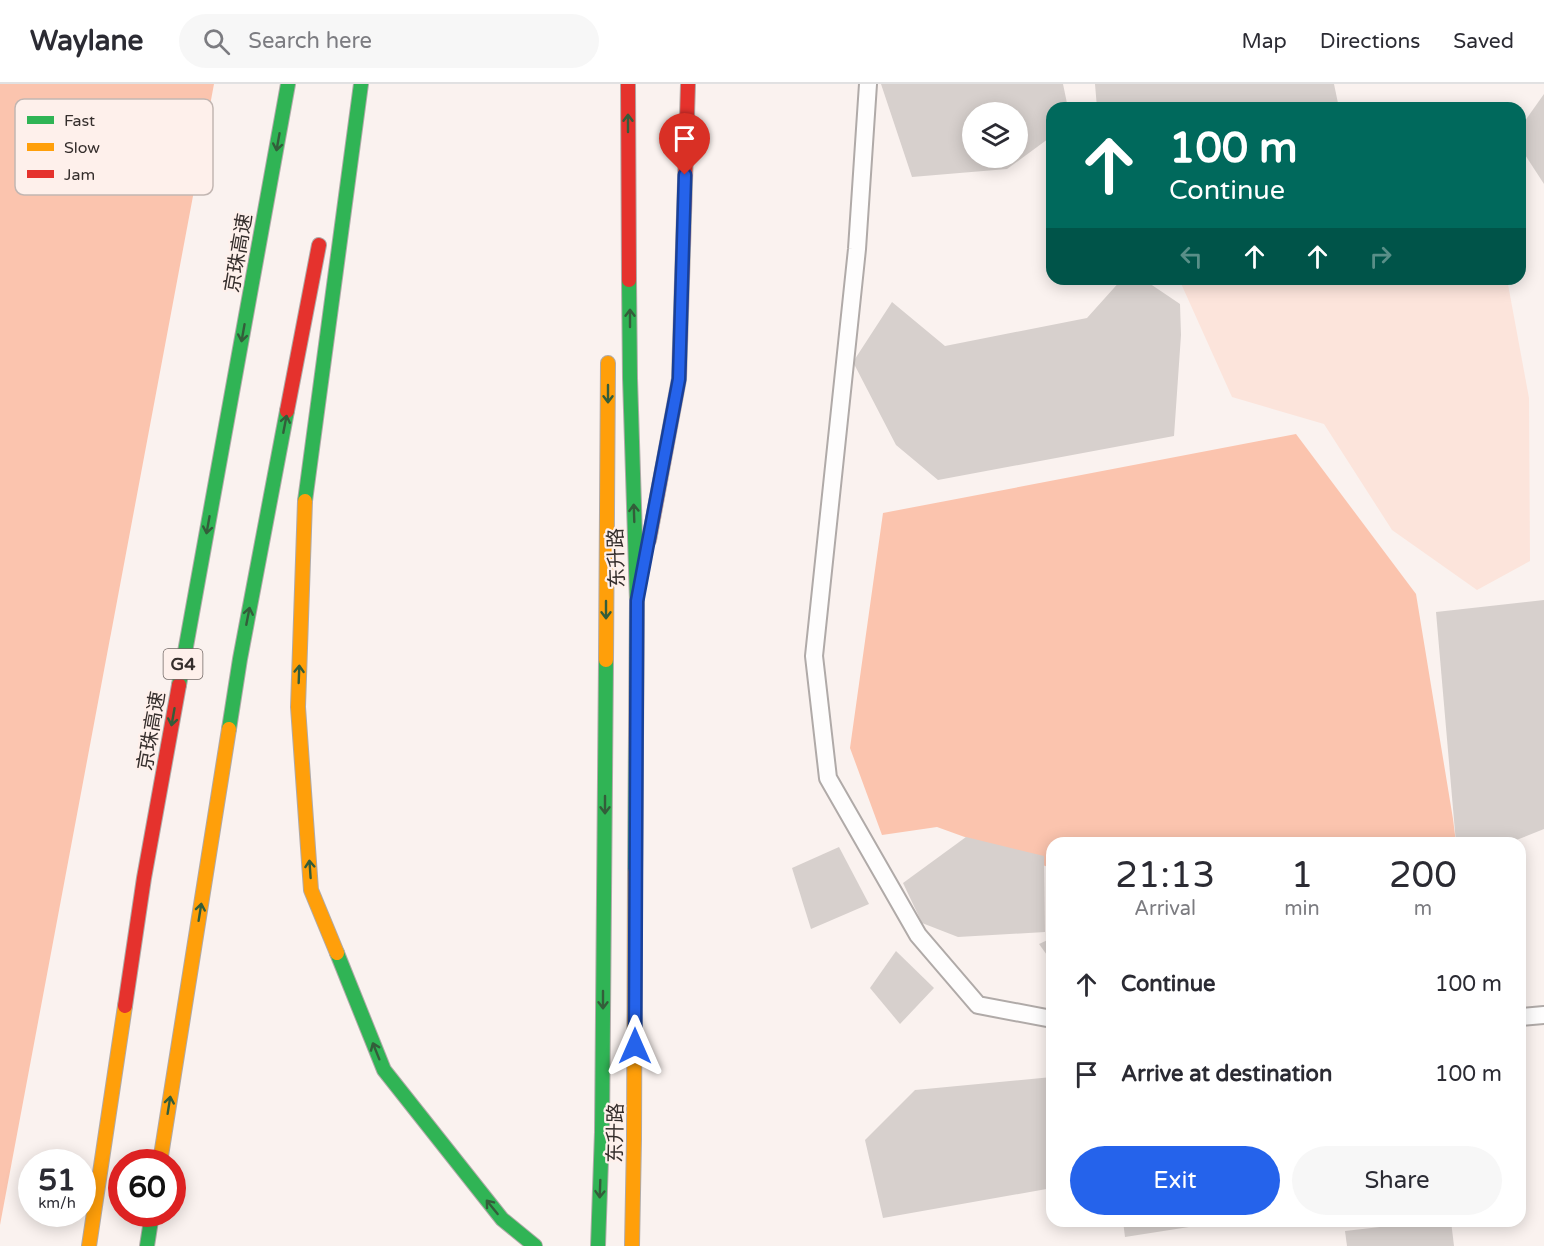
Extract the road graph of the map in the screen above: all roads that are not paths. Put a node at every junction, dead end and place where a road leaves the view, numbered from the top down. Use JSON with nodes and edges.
{"nodes":[{"id":1,"x":288,"y":84,"type":"edge"},
{"id":2,"x":349,"y":84,"type":"edge"},
{"id":3,"x":361,"y":84,"type":"edge"},
{"id":4,"x":628,"y":84,"type":"edge"},
{"id":5,"x":687,"y":84,"type":"edge"},
{"id":6,"x":868,"y":84,"type":"edge"},
{"id":7,"x":345,"y":107,"type":"dead end"},
{"id":8,"x":320,"y":237,"type":"dead end"},
{"id":9,"x":608,"y":345,"type":"dead end"},
{"id":10,"x":637,"y":601,"type":"junction"},
{"id":11,"x":144,"y":878,"type":"junction"},
{"id":12,"x":1544,"y":1015,"type":"edge"},
{"id":13,"x":1526,"y":1016,"type":"edge"},
{"id":14,"x":1046,"y":1018,"type":"edge"},
{"id":15,"x":97,"y":1105,"type":"dead end"},
{"id":16,"x":162,"y":1149,"type":"edge"},
{"id":17,"x":150,"y":1227,"type":"edge"},
{"id":18,"x":89,"y":1246,"type":"edge"},
{"id":19,"x":147,"y":1246,"type":"edge"},
{"id":20,"x":535,"y":1246,"type":"edge"},
{"id":21,"x":598,"y":1246,"type":"edge"},
{"id":22,"x":632,"y":1246,"type":"edge"}],
"edges":[{"from":1,"to":11,"type":"main road","name":"京珠高速","number":"G4","one_way":true},
{"from":2,"to":7,"type":"main road"},
{"from":20,"to":3,"type":"main road","one_way":true},
{"from":10,"to":4,"type":"main road","name":"东升路","one_way":true},
{"from":5,"to":10,"type":"main road"},
{"from":6,"to":14,"type":"lane"},
{"from":16,"to":8,"type":"main road","one_way":true},
{"from":9,"to":21,"type":"main road","name":"东升路","one_way":true},
{"from":10,"to":22,"type":"main road","name":"东升路"},
{"from":11,"to":15,"type":"main road"},
{"from":11,"to":18,"type":"main road","name":"京珠高速","number":"G4"},
{"from":12,"to":13,"type":"lane"},
{"from":17,"to":19,"type":"main road"}]}
